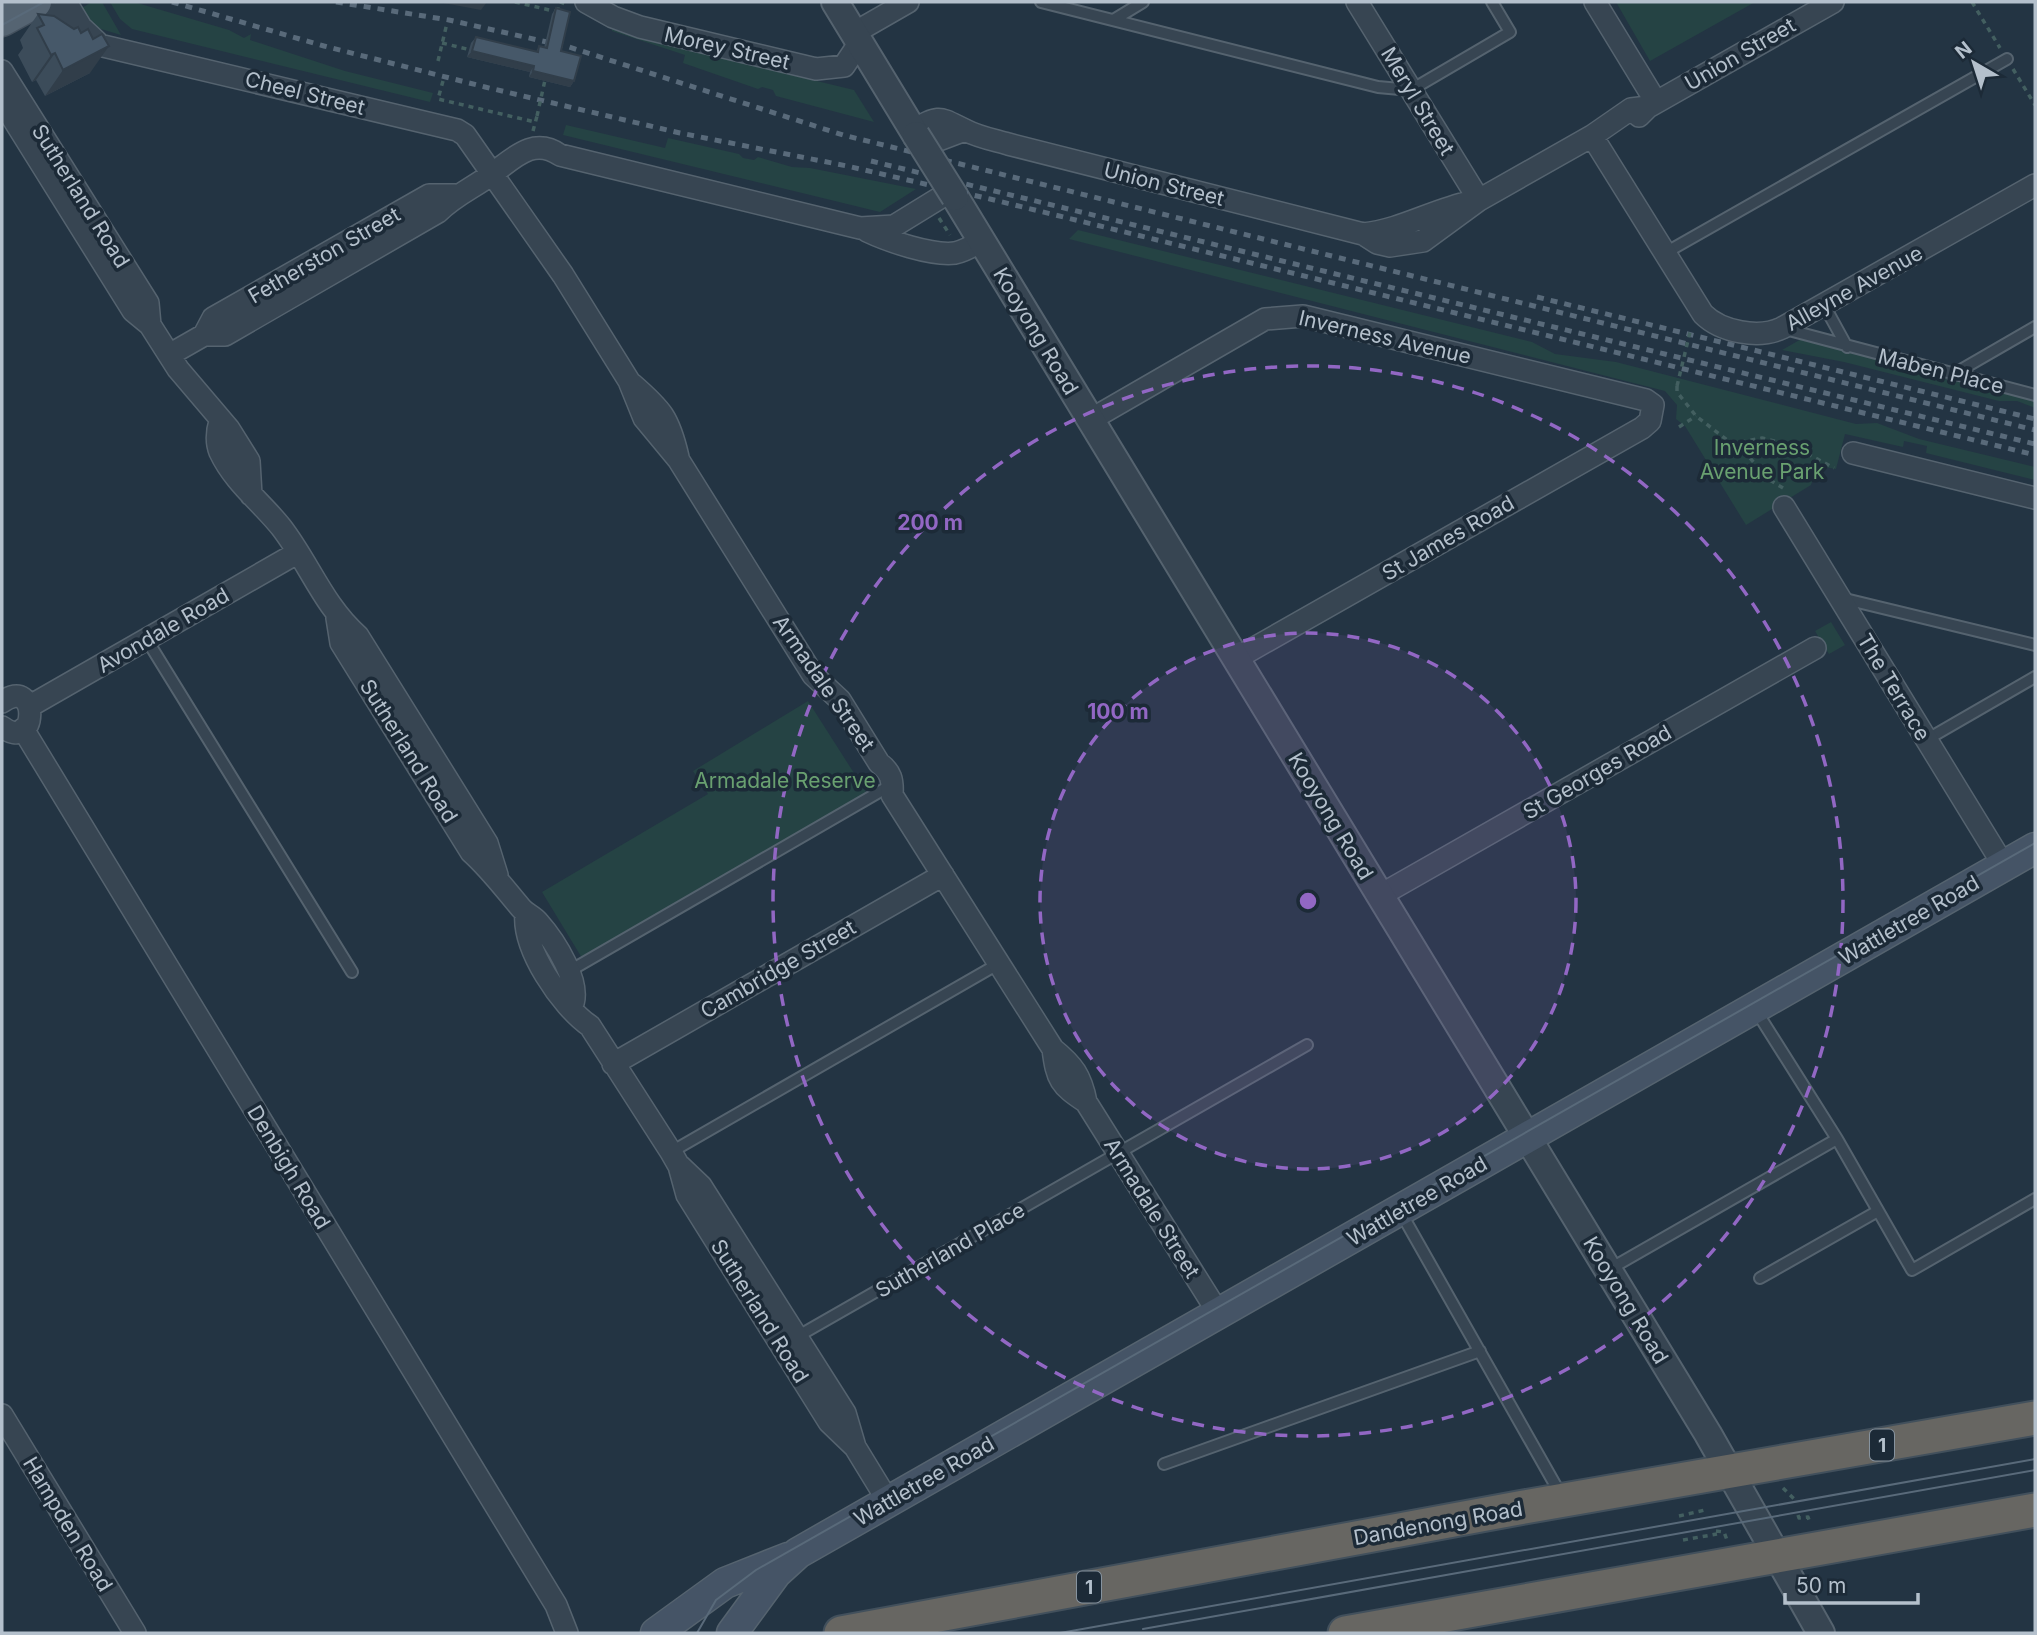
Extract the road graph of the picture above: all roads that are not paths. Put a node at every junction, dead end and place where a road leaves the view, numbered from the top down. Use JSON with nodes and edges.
{"nodes":[{"id":1,"x":35,"y":2,"type":"edge"},
{"id":2,"x":41,"y":2,"type":"edge"},
{"id":3,"x":66,"y":2,"type":"edge"},
{"id":4,"x":586,"y":2,"type":"edge"},
{"id":5,"x":835,"y":2,"type":"edge"},
{"id":6,"x":908,"y":2,"type":"edge"},
{"id":7,"x":1041,"y":2,"type":"edge"},
{"id":8,"x":1143,"y":2,"type":"edge"},
{"id":9,"x":1357,"y":2,"type":"edge"},
{"id":10,"x":1492,"y":2,"type":"edge"},
{"id":11,"x":1595,"y":2,"type":"edge"},
{"id":12,"x":1833,"y":2,"type":"edge"},
{"id":13,"x":1115,"y":19,"type":"junction"},
{"id":14,"x":2,"y":20,"type":"edge"},
{"id":15,"x":857,"y":37,"type":"junction"},
{"id":16,"x":97,"y":42,"type":"junction"},
{"id":17,"x":2007,"y":59,"type":"dead end"},
{"id":18,"x":2,"y":71,"type":"edge"},
{"id":19,"x":1411,"y":90,"type":"junction"},
{"id":20,"x":2,"y":101,"type":"edge"},
{"id":21,"x":1652,"y":105,"type":"junction"},
{"id":22,"x":1597,"y":133,"type":"junction"},
{"id":23,"x":922,"y":135,"type":"junction"},
{"id":24,"x":493,"y":173,"type":"junction"},
{"id":25,"x":2035,"y":185,"type":"edge"},
{"id":26,"x":946,"y":199,"type":"junction"},
{"id":27,"x":1479,"y":200,"type":"junction"},
{"id":28,"x":860,"y":228,"type":"junction"},
{"id":29,"x":981,"y":241,"type":"junction"},
{"id":30,"x":1665,"y":253,"type":"junction"},
{"id":31,"x":1824,"y":305,"type":"junction"},
{"id":32,"x":150,"y":325,"type":"junction"},
{"id":33,"x":2035,"y":327,"type":"edge"},
{"id":34,"x":1782,"y":328,"type":"junction"},
{"id":35,"x":1847,"y":347,"type":"junction"},
{"id":36,"x":169,"y":355,"type":"junction"},
{"id":37,"x":1951,"y":375,"type":"junction"},
{"id":38,"x":2035,"y":395,"type":"edge"},
{"id":39,"x":1654,"y":410,"type":"joint"},
{"id":40,"x":1090,"y":420,"type":"junction"},
{"id":41,"x":1853,"y":453,"type":"dead end"},
{"id":42,"x":2035,"y":498,"type":"edge"},
{"id":43,"x":1788,"y":500,"type":"road end"},
{"id":44,"x":297,"y":553,"type":"junction"},
{"id":45,"x":1840,"y":597,"type":"junction"},
{"id":46,"x":147,"y":640,"type":"junction"},
{"id":47,"x":2035,"y":645,"type":"edge"},
{"id":48,"x":1815,"y":648,"type":"dead end"},
{"id":49,"x":1235,"y":659,"type":"junction"},
{"id":50,"x":2035,"y":677,"type":"edge"},
{"id":51,"x":3,"y":700,"type":"edge"},
{"id":52,"x":30,"y":706,"type":"junction"},
{"id":53,"x":12,"y":728,"type":"edge"},
{"id":54,"x":1926,"y":740,"type":"junction"},
{"id":55,"x":892,"y":784,"type":"junction"},
{"id":56,"x":2035,"y":848,"type":"edge"},
{"id":57,"x":2004,"y":866,"type":"junction"},
{"id":58,"x":943,"y":875,"type":"junction"},
{"id":59,"x":1379,"y":896,"type":"junction"},
{"id":60,"x":998,"y":964,"type":"junction"},
{"id":61,"x":352,"y":972,"type":"dead end"},
{"id":62,"x":560,"y":976,"type":"junction"},
{"id":63,"x":1755,"y":1009,"type":"junction"},
{"id":64,"x":1307,"y":1045,"type":"dead end"},
{"id":65,"x":612,"y":1064,"type":"junction"},
{"id":66,"x":1527,"y":1139,"type":"junction"},
{"id":67,"x":1837,"y":1139,"type":"junction"},
{"id":68,"x":1118,"y":1153,"type":"junction"},
{"id":69,"x":675,"y":1159,"type":"junction"},
{"id":70,"x":2035,"y":1199,"type":"edge"},
{"id":71,"x":1400,"y":1211,"type":"junction"},
{"id":72,"x":1878,"y":1211,"type":"junction"},
{"id":73,"x":1607,"y":1270,"type":"junction"},
{"id":74,"x":1760,"y":1278,"type":"dead end"},
{"id":75,"x":1219,"y":1314,"type":"junction"},
{"id":76,"x":789,"y":1341,"type":"junction"},
{"id":77,"x":1480,"y":1351,"type":"junction"},
{"id":78,"x":2,"y":1415,"type":"edge"},
{"id":79,"x":2035,"y":1418,"type":"edge"},
{"id":80,"x":1164,"y":1464,"type":"dead end"},
{"id":81,"x":1729,"y":1472,"type":"junction"},
{"id":82,"x":888,"y":1501,"type":"junction"},
{"id":83,"x":1564,"y":1501,"type":"junction"},
{"id":84,"x":2035,"y":1510,"type":"edge"},
{"id":85,"x":798,"y":1553,"type":"junction"},
{"id":86,"x":1776,"y":1556,"type":"junction"},
{"id":87,"x":556,"y":1605,"type":"junction"},
{"id":88,"x":1409,"y":1628,"type":"edge"},
{"id":89,"x":135,"y":1633,"type":"edge"},
{"id":90,"x":567,"y":1633,"type":"edge"},
{"id":91,"x":583,"y":1633,"type":"edge"},
{"id":92,"x":656,"y":1633,"type":"edge"},
{"id":93,"x":732,"y":1633,"type":"edge"},
{"id":94,"x":841,"y":1633,"type":"edge"},
{"id":95,"x":1345,"y":1633,"type":"edge"},
{"id":96,"x":1821,"y":1633,"type":"edge"}],
"edges":[{"from":1,"to":14,"type":"main road"},
{"from":2,"to":16,"type":"street","name":"Cheel Street"},
{"from":3,"to":16,"type":"street"},
{"from":4,"to":15,"type":"street","name":"Morey Street"},
{"from":5,"to":15,"type":"street","name":"Kooyong Road"},
{"from":6,"to":15,"type":"street"},
{"from":7,"to":13,"type":"lane"},
{"from":8,"to":13,"type":"lane"},
{"from":9,"to":19,"type":"street","name":"Meryl Street"},
{"from":10,"to":19,"type":"lane"},
{"from":11,"to":21,"type":"street"},
{"from":12,"to":21,"type":"street","name":"Union Street"},
{"from":13,"to":19,"type":"lane"},
{"from":15,"to":23,"type":"street","name":"Kooyong Road"},
{"from":16,"to":24,"type":"street","name":"Cheel Street"},
{"from":17,"to":30,"type":"lane"},
{"from":18,"to":32,"type":"street","name":"Sutherland Road"},
{"from":19,"to":27,"type":"street","name":"Meryl Street"},
{"from":20,"to":32,"type":"street","name":"Sutherland Road"},
{"from":21,"to":22,"type":"street","name":"Union Street"},
{"from":22,"to":27,"type":"street","name":"Union Street"},
{"from":22,"to":30,"type":"street","name":"Alleyne Avenue"},
{"from":23,"to":26,"type":"street","name":"Kooyong Road","bridge":true},
{"from":23,"to":27,"type":"street","name":"Union Street"},
{"from":24,"to":28,"type":"street"},
{"from":24,"to":36,"type":"street","name":"Fetherston Street"},
{"from":24,"to":55,"type":"street","name":"Armadale Street"},
{"from":25,"to":31,"type":"street","name":"Alleyne Avenue"},
{"from":26,"to":28,"type":"street"},
{"from":26,"to":29,"type":"street","name":"Kooyong Road"},
{"from":28,"to":29,"type":"street"},
{"from":29,"to":40,"type":"street","name":"Kooyong Road"},
{"from":30,"to":34,"type":"street","name":"Alleyne Avenue"},
{"from":31,"to":34,"type":"street","name":"Alleyne Avenue"},
{"from":31,"to":35,"type":"lane"},
{"from":32,"to":36,"type":"street","name":"Sutherland Road"},
{"from":33,"to":37,"type":"lane"},
{"from":34,"to":35,"type":"lane","name":"Maben Place"},
{"from":35,"to":37,"type":"lane","name":"Maben Place"},
{"from":36,"to":44,"type":"street","name":"Sutherland Road"},
{"from":37,"to":38,"type":"lane","name":"Maben Place"},
{"from":39,"to":40,"type":"street","name":"Inverness Avenue"},
{"from":39,"to":49,"type":"street","name":"St James Road"},
{"from":40,"to":49,"type":"street","name":"Kooyong Road"},
{"from":41,"to":42,"type":"street"},
{"from":43,"to":45,"type":"street","name":"The Terrace"},
{"from":44,"to":46,"type":"street","name":"Avondale Road"},
{"from":44,"to":62,"type":"street","name":"Sutherland Road"},
{"from":45,"to":47,"type":"lane"},
{"from":45,"to":54,"type":"street","name":"The Terrace"},
{"from":46,"to":52,"type":"street","name":"Avondale Road"},
{"from":46,"to":61,"type":"lane"},
{"from":48,"to":59,"type":"street","name":"St Georges Road"},
{"from":49,"to":59,"type":"street","name":"Kooyong Road"},
{"from":50,"to":54,"type":"lane"},
{"from":51,"to":52,"type":"street"},
{"from":52,"to":53,"type":"street"},
{"from":53,"to":87,"type":"street","name":"Denbigh Road"},
{"from":54,"to":57,"type":"street","name":"The Terrace"},
{"from":55,"to":58,"type":"street","name":"Armadale Street"},
{"from":55,"to":62,"type":"lane"},
{"from":56,"to":57,"type":"main road","name":"Wattletree Road"},
{"from":57,"to":63,"type":"main road","name":"Wattletree Road"},
{"from":58,"to":60,"type":"street","name":"Armadale Street"},
{"from":58,"to":65,"type":"street","name":"Cambridge Street"},
{"from":59,"to":66,"type":"street","name":"Kooyong Road"},
{"from":60,"to":68,"type":"street","name":"Armadale Street"},
{"from":60,"to":69,"type":"lane"},
{"from":62,"to":65,"type":"street","name":"Sutherland Road"},
{"from":63,"to":66,"type":"main road","name":"Wattletree Road"},
{"from":63,"to":67,"type":"lane"},
{"from":64,"to":68,"type":"lane","name":"Sutherland Place"},
{"from":65,"to":69,"type":"street","name":"Sutherland Road"},
{"from":66,"to":71,"type":"main road","name":"Wattletree Road"},
{"from":66,"to":73,"type":"street","name":"Kooyong Road"},
{"from":67,"to":72,"type":"lane"},
{"from":67,"to":73,"type":"lane"},
{"from":68,"to":75,"type":"street","name":"Armadale Street"},
{"from":68,"to":76,"type":"lane","name":"Sutherland Place"},
{"from":69,"to":76,"type":"street","name":"Sutherland Road"},
{"from":70,"to":72,"type":"lane"},
{"from":71,"to":75,"type":"main road","name":"Wattletree Road"},
{"from":71,"to":77,"type":"lane"},
{"from":72,"to":74,"type":"lane"},
{"from":73,"to":81,"type":"street","name":"Kooyong Road"},
{"from":75,"to":82,"type":"main road","name":"Wattletree Road"},
{"from":76,"to":82,"type":"street","name":"Sutherland Road"},
{"from":77,"to":80,"type":"lane"},
{"from":77,"to":83,"type":"lane"},
{"from":78,"to":89,"type":"street","name":"Hampden Road"},
{"from":79,"to":81,"type":"highway","name":"Dandenong Road","number":"1"},
{"from":81,"to":83,"type":"highway","name":"Dandenong Road","number":"1"},
{"from":81,"to":86,"type":"street","name":"Kooyong Road"},
{"from":82,"to":85,"type":"main road","name":"Wattletree Road"},
{"from":83,"to":94,"type":"highway","name":"Dandenong Road","number":"1"},
{"from":84,"to":86,"type":"highway"},
{"from":85,"to":92,"type":"main road","name":"Wattletree Road"},
{"from":85,"to":93,"type":"main road","name":"Wattletree Road"},
{"from":86,"to":88,"type":"highway"},
{"from":86,"to":96,"type":"street","name":"Kooyong Road"},
{"from":87,"to":90,"type":"street","name":"Denbigh Road"},
{"from":87,"to":91,"type":"street","name":"Denbigh Road"},
{"from":88,"to":95,"type":"highway"}]}
